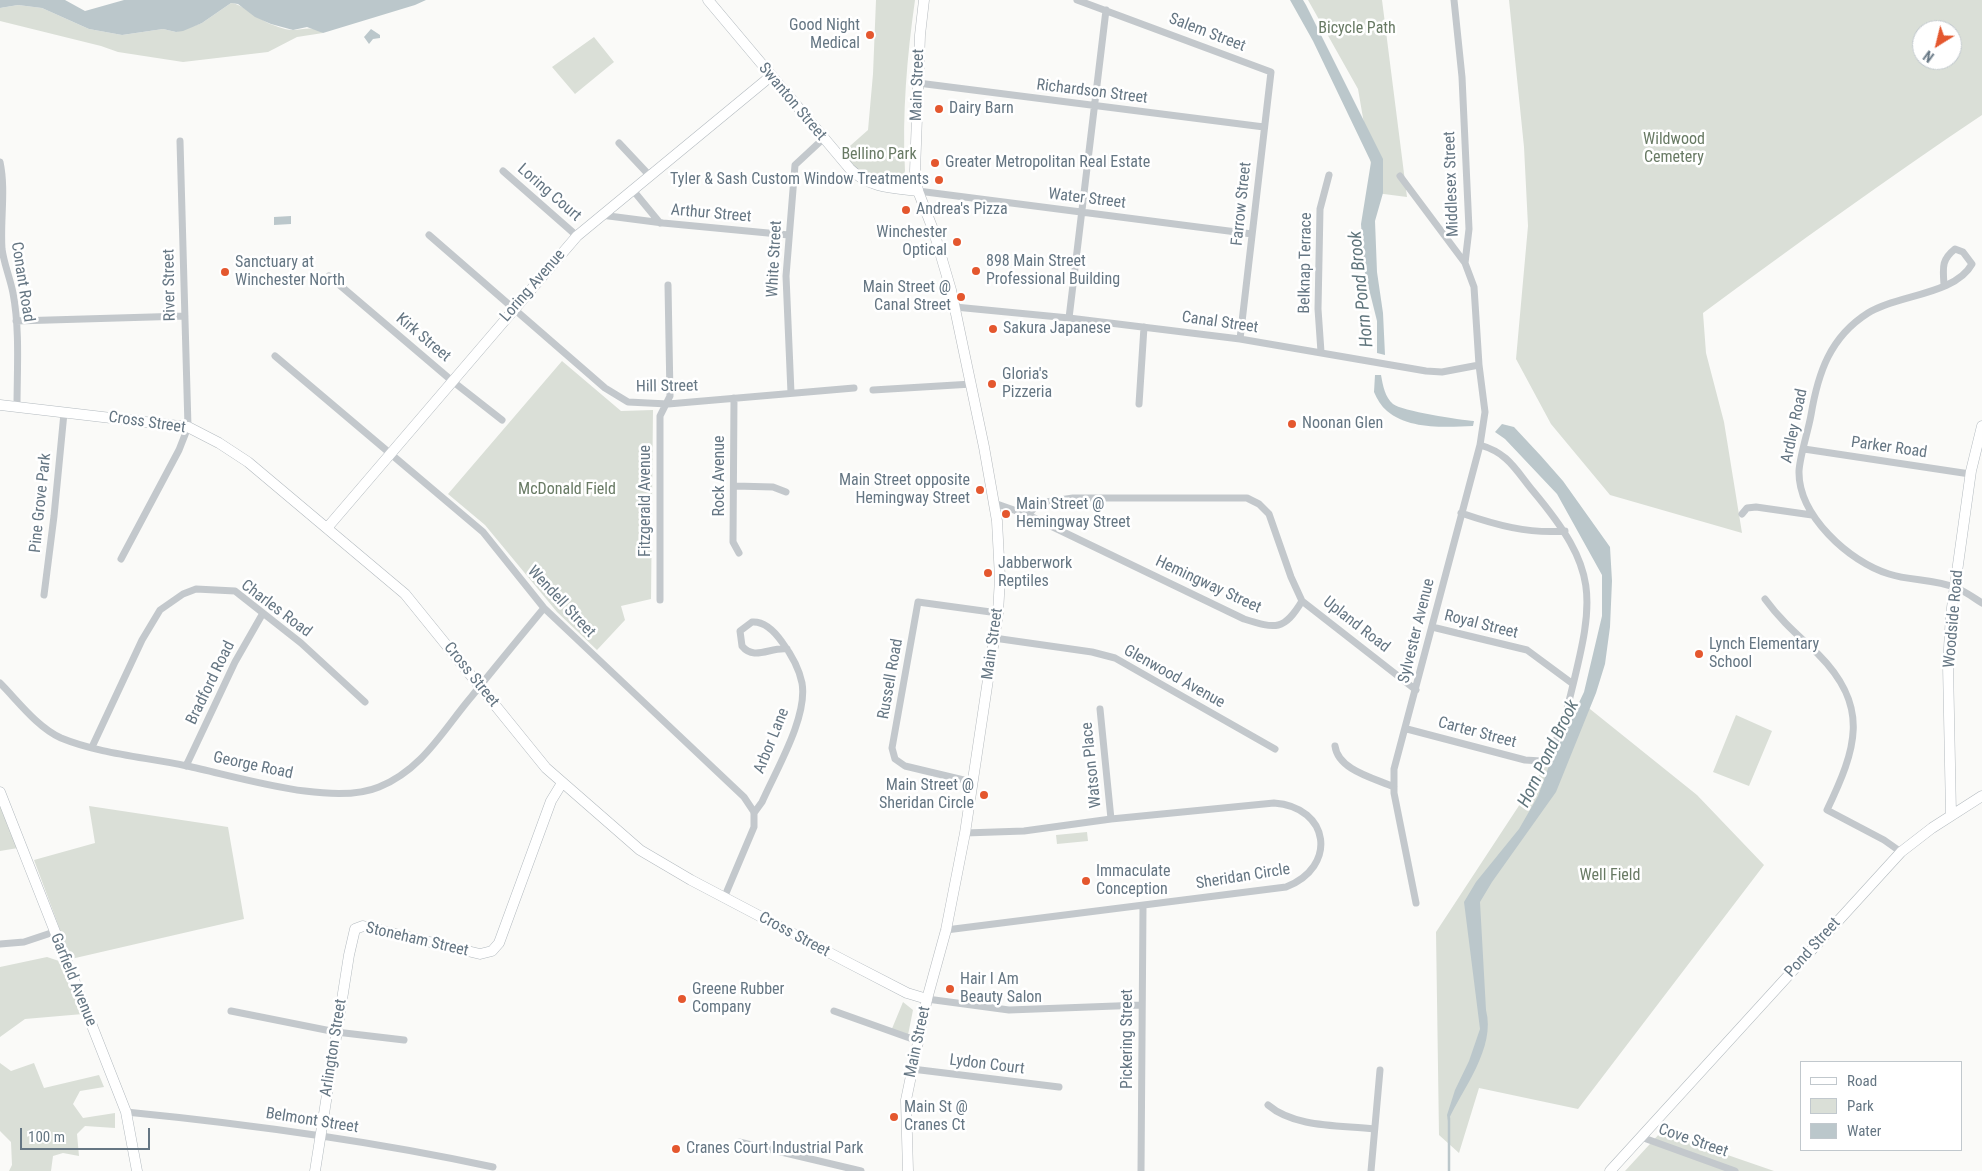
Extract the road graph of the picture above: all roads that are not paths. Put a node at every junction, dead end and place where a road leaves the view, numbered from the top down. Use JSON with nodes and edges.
{"nodes":[{"id":1,"x":708,"y":0,"type":"edge"},
{"id":2,"x":924,"y":0,"type":"edge"},
{"id":3,"x":1077,"y":0,"type":"edge"},
{"id":4,"x":1454,"y":0,"type":"edge"},
{"id":5,"x":1106,"y":10,"type":"junction"},
{"id":6,"x":1270,"y":72,"type":"joint"},
{"id":7,"x":770,"y":76,"type":"junction"},
{"id":8,"x":918,"y":83,"type":"junction"},
{"id":9,"x":1095,"y":106,"type":"junction"},
{"id":10,"x":1264,"y":127,"type":"junction"},
{"id":11,"x":823,"y":139,"type":"junction"},
{"id":12,"x":180,"y":141,"type":"dead end"},
{"id":13,"x":619,"y":143,"type":"dead end"},
{"id":14,"x":0,"y":162,"type":"edge"},
{"id":15,"x":503,"y":171,"type":"dead end"},
{"id":16,"x":649,"y":175,"type":"junction"},
{"id":17,"x":1329,"y":175,"type":"dead end"},
{"id":18,"x":1400,"y":176,"type":"dead end"},
{"id":19,"x":632,"y":189,"type":"junction"},
{"id":20,"x":918,"y":191,"type":"junction"},
{"id":21,"x":1083,"y":212,"type":"junction"},
{"id":22,"x":601,"y":215,"type":"junction"},
{"id":23,"x":660,"y":223,"type":"junction"},
{"id":24,"x":1252,"y":234,"type":"junction"},
{"id":25,"x":429,"y":235,"type":"dead end"},
{"id":26,"x":789,"y":235,"type":"junction"},
{"id":27,"x":577,"y":236,"type":"junction"},
{"id":28,"x":1465,"y":263,"type":"junction"},
{"id":29,"x":329,"y":276,"type":"dead end"},
{"id":30,"x":668,"y":285,"type":"dead end"},
{"id":31,"x":1944,"y":285,"type":"junction"},
{"id":32,"x":955,"y":307,"type":"junction"},
{"id":33,"x":514,"y":309,"type":"junction"},
{"id":34,"x":185,"y":316,"type":"junction"},
{"id":35,"x":1070,"y":318,"type":"junction"},
{"id":36,"x":16,"y":321,"type":"junction"},
{"id":37,"x":1144,"y":327,"type":"junction"},
{"id":38,"x":1240,"y":339,"type":"junction"},
{"id":39,"x":1321,"y":352,"type":"junction"},
{"id":40,"x":275,"y":356,"type":"dead end"},
{"id":41,"x":1479,"y":365,"type":"junction"},
{"id":42,"x":451,"y":380,"type":"junction"},
{"id":43,"x":972,"y":384,"type":"junction"},
{"id":44,"x":854,"y":388,"type":"dead end"},
{"id":45,"x":873,"y":390,"type":"dead end"},
{"id":46,"x":791,"y":393,"type":"junction"},
{"id":47,"x":734,"y":398,"type":"junction"},
{"id":48,"x":668,"y":404,"type":"junction"},
{"id":49,"x":1139,"y":404,"type":"dead end"},
{"id":50,"x":0,"y":405,"type":"edge"},
{"id":51,"x":17,"y":407,"type":"junction"},
{"id":52,"x":64,"y":413,"type":"junction"},
{"id":53,"x":502,"y":420,"type":"dead end"},
{"id":54,"x":1982,"y":426,"type":"edge"},
{"id":55,"x":188,"y":427,"type":"junction"},
{"id":56,"x":1480,"y":445,"type":"junction"},
{"id":57,"x":1804,"y":449,"type":"junction"},
{"id":58,"x":390,"y":454,"type":"junction"},
{"id":59,"x":1970,"y":474,"type":"junction"},
{"id":60,"x":734,"y":486,"type":"junction"},
{"id":61,"x":786,"y":492,"type":"dead end"},
{"id":62,"x":994,"y":503,"type":"junction"},
{"id":63,"x":1461,"y":513,"type":"junction"},
{"id":64,"x":1742,"y":514,"type":"dead end"},
{"id":65,"x":1028,"y":515,"type":"junction"},
{"id":66,"x":1812,"y":515,"type":"junction"},
{"id":67,"x":327,"y":528,"type":"junction"},
{"id":68,"x":1565,"y":530,"type":"junction"},
{"id":69,"x":739,"y":553,"type":"dead end"},
{"id":70,"x":121,"y":559,"type":"dead end"},
{"id":71,"x":1955,"y":587,"type":"junction"},
{"id":72,"x":44,"y":595,"type":"dead end"},
{"id":73,"x":1765,"y":599,"type":"dead end"},
{"id":74,"x":660,"y":600,"type":"dead end"},
{"id":75,"x":1302,"y":601,"type":"junction"},
{"id":76,"x":1982,"y":603,"type":"edge"},
{"id":77,"x":544,"y":608,"type":"junction"},
{"id":78,"x":263,"y":613,"type":"junction"},
{"id":79,"x":998,"y":613,"type":"junction"},
{"id":80,"x":1432,"y":627,"type":"junction"},
{"id":81,"x":994,"y":638,"type":"junction"},
{"id":82,"x":786,"y":648,"type":"junction"},
{"id":83,"x":0,"y":682,"type":"edge"},
{"id":84,"x":1573,"y":684,"type":"junction"},
{"id":85,"x":480,"y":686,"type":"junction"},
{"id":86,"x":1416,"y":690,"type":"junction"},
{"id":87,"x":365,"y":702,"type":"dead end"},
{"id":88,"x":1100,"y":709,"type":"dead end"},
{"id":89,"x":1407,"y":729,"type":"junction"},
{"id":90,"x":1336,"y":746,"type":"dead end"},
{"id":91,"x":92,"y":747,"type":"junction"},
{"id":92,"x":1275,"y":749,"type":"dead end"},
{"id":93,"x":186,"y":766,"type":"junction"},
{"id":94,"x":972,"y":782,"type":"junction"},
{"id":95,"x":562,"y":783,"type":"junction"},
{"id":96,"x":1394,"y":787,"type":"junction"},
{"id":97,"x":0,"y":792,"type":"edge"},
{"id":98,"x":1982,"y":796,"type":"edge"},
{"id":99,"x":754,"y":813,"type":"junction"},
{"id":100,"x":1952,"y":814,"type":"junction"},
{"id":101,"x":1111,"y":819,"type":"junction"},
{"id":102,"x":965,"y":833,"type":"junction"},
{"id":103,"x":1902,"y":852,"type":"junction"},
{"id":104,"x":724,"y":898,"type":"junction"},
{"id":105,"x":1416,"y":903,"type":"dead end"},
{"id":106,"x":1143,"y":907,"type":"junction"},
{"id":107,"x":357,"y":927,"type":"joint"},
{"id":108,"x":946,"y":930,"type":"junction"},
{"id":109,"x":54,"y":932,"type":"junction"},
{"id":110,"x":0,"y":944,"type":"edge"},
{"id":111,"x":927,"y":999,"type":"junction"},
{"id":112,"x":1142,"y":1005,"type":"junction"},
{"id":113,"x":231,"y":1010,"type":"dead end"},
{"id":114,"x":834,"y":1012,"type":"dead end"},
{"id":115,"x":336,"y":1032,"type":"junction"},
{"id":116,"x":404,"y":1040,"type":"dead end"},
{"id":117,"x":918,"y":1041,"type":"junction"},
{"id":118,"x":912,"y":1069,"type":"junction"},
{"id":119,"x":1380,"y":1070,"type":"dead end"},
{"id":120,"x":1059,"y":1087,"type":"dead end"},
{"id":121,"x":1268,"y":1105,"type":"dead end"},
{"id":122,"x":126,"y":1112,"type":"junction"},
{"id":123,"x":1374,"y":1129,"type":"junction"},
{"id":124,"x":320,"y":1136,"type":"junction"},
{"id":125,"x":1641,"y":1137,"type":"junction"},
{"id":126,"x":739,"y":1142,"type":"dead end"},
{"id":127,"x":493,"y":1166,"type":"dead end"},
{"id":128,"x":137,"y":1171,"type":"edge"},
{"id":129,"x":315,"y":1171,"type":"edge"},
{"id":130,"x":861,"y":1171,"type":"edge"},
{"id":131,"x":908,"y":1171,"type":"edge"},
{"id":132,"x":1141,"y":1171,"type":"edge"},
{"id":133,"x":1371,"y":1171,"type":"edge"},
{"id":134,"x":1610,"y":1171,"type":"edge"},
{"id":135,"x":1735,"y":1171,"type":"edge"}],
"edges":[{"from":1,"to":7,"type":"street","name":"Swanton Street"},
{"from":2,"to":8,"type":"street","name":"Main Street"},
{"from":3,"to":5,"type":"street","name":"Salem Street"},
{"from":4,"to":28,"type":"street","name":"Middlesex Street"},
{"from":5,"to":6,"type":"street","name":"Salem Street"},
{"from":5,"to":9,"type":"street"},
{"from":6,"to":10,"type":"street","name":"Farrow Street"},
{"from":7,"to":11,"type":"street","name":"Swanton Street"},
{"from":7,"to":16,"type":"street","name":"Loring Avenue"},
{"from":8,"to":9,"type":"street","name":"Richardson Street"},
{"from":8,"to":20,"type":"street","name":"Main Street"},
{"from":9,"to":10,"type":"street","name":"Richardson Street"},
{"from":9,"to":21,"type":"street"},
{"from":10,"to":24,"type":"street","name":"Farrow Street"},
{"from":11,"to":20,"type":"street","name":"Swanton Street"},
{"from":11,"to":26,"type":"street","name":"White Street"},
{"from":12,"to":34,"type":"street","name":"River Street"},
{"from":13,"to":16,"type":"street"},
{"from":14,"to":36,"type":"street","name":"Conant Road"},
{"from":15,"to":27,"type":"street","name":"Loring Court"},
{"from":16,"to":19,"type":"street","name":"Loring Avenue"},
{"from":17,"to":39,"type":"street","name":"Belknap Terrace"},
{"from":18,"to":28,"type":"street"},
{"from":19,"to":22,"type":"street","name":"Loring Avenue"},
{"from":19,"to":23,"type":"street","name":"Arthur Street"},
{"from":20,"to":21,"type":"street","name":"Water Street"},
{"from":20,"to":32,"type":"street","name":"Main Street"},
{"from":21,"to":24,"type":"street","name":"Water Street"},
{"from":21,"to":35,"type":"street"},
{"from":22,"to":23,"type":"street","name":"Arthur Street"},
{"from":22,"to":27,"type":"street","name":"Loring Avenue"},
{"from":23,"to":26,"type":"street","name":"Arthur Street"},
{"from":24,"to":38,"type":"street","name":"Farrow Street"},
{"from":25,"to":33,"type":"street","name":"Hill Street"},
{"from":26,"to":46,"type":"street","name":"White Street"},
{"from":27,"to":33,"type":"street","name":"Loring Avenue"},
{"from":28,"to":41,"type":"street","name":"Middlesex Street"},
{"from":29,"to":42,"type":"street","name":"Kirk Street"},
{"from":30,"to":48,"type":"street","name":"Fitzgerald Avenue"},
{"from":31,"to":31,"type":"street","name":"Ardley Road"},
{"from":31,"to":57,"type":"street","name":"Ardley Road"},
{"from":32,"to":35,"type":"street","name":"Canal Street"},
{"from":32,"to":43,"type":"street","name":"Main Street"},
{"from":33,"to":42,"type":"street","name":"Loring Avenue"},
{"from":33,"to":48,"type":"street","name":"Hill Street"},
{"from":34,"to":36,"type":"street"},
{"from":34,"to":55,"type":"street","name":"River Street"},
{"from":35,"to":37,"type":"street","name":"Canal Street"},
{"from":36,"to":51,"type":"street","name":"Conant Road"},
{"from":37,"to":38,"type":"street","name":"Canal Street"},
{"from":37,"to":49,"type":"street"},
{"from":38,"to":39,"type":"street","name":"Canal Street"},
{"from":39,"to":41,"type":"street","name":"Canal Street"},
{"from":40,"to":58,"type":"street","name":"Wendell Street"},
{"from":41,"to":56,"type":"street","name":"Sylvester Avenue"},
{"from":42,"to":53,"type":"street","name":"Kirk Street"},
{"from":42,"to":58,"type":"street","name":"Loring Avenue"},
{"from":43,"to":45,"type":"street"},
{"from":43,"to":62,"type":"street","name":"Main Street"},
{"from":44,"to":46,"type":"street","name":"Hill Street"},
{"from":46,"to":47,"type":"street","name":"Hill Street"},
{"from":47,"to":48,"type":"street","name":"Hill Street"},
{"from":47,"to":60,"type":"street","name":"Rock Avenue"},
{"from":48,"to":74,"type":"street","name":"Fitzgerald Avenue"},
{"from":50,"to":51,"type":"street","name":"Cross Street"},
{"from":51,"to":52,"type":"street","name":"Cross Street"},
{"from":52,"to":55,"type":"street","name":"Cross Street"},
{"from":52,"to":72,"type":"street","name":"Pine Grove Park"},
{"from":54,"to":59,"type":"street","name":"Woodside Road"},
{"from":55,"to":67,"type":"street","name":"Cross Street"},
{"from":55,"to":70,"type":"street"},
{"from":56,"to":63,"type":"street","name":"Sylvester Avenue"},
{"from":56,"to":68,"type":"street"},
{"from":57,"to":59,"type":"street","name":"Parker Road"},
{"from":57,"to":66,"type":"street","name":"Ardley Road"},
{"from":58,"to":67,"type":"street","name":"Loring Avenue"},
{"from":58,"to":77,"type":"street","name":"Wendell Street"},
{"from":59,"to":71,"type":"street","name":"Woodside Road"},
{"from":60,"to":61,"type":"street"},
{"from":60,"to":69,"type":"street","name":"Rock Avenue"},
{"from":62,"to":65,"type":"street","name":"Hemingway Street"},
{"from":62,"to":79,"type":"street","name":"Main Street"},
{"from":63,"to":68,"type":"street"},
{"from":63,"to":80,"type":"street","name":"Sylvester Avenue"},
{"from":64,"to":66,"type":"street"},
{"from":65,"to":75,"type":"street","name":"Hemingway Street"},
{"from":65,"to":75,"type":"street"},
{"from":66,"to":71,"type":"street","name":"Ardley Road"},
{"from":67,"to":85,"type":"street","name":"Cross Street"},
{"from":68,"to":84,"type":"street"},
{"from":71,"to":76,"type":"street"},
{"from":71,"to":100,"type":"street","name":"Woodside Road"},
{"from":73,"to":103,"type":"street"},
{"from":75,"to":86,"type":"street","name":"Upland Road"},
{"from":77,"to":85,"type":"street"},
{"from":77,"to":99,"type":"street","name":"Wendell Street"},
{"from":78,"to":87,"type":"street","name":"Charles Road"},
{"from":78,"to":91,"type":"street","name":"Charles Road"},
{"from":78,"to":93,"type":"street","name":"Bradford Road"},
{"from":79,"to":81,"type":"street","name":"Main Street"},
{"from":79,"to":94,"type":"street","name":"Russell Road"},
{"from":80,"to":84,"type":"street","name":"Royal Street"},
{"from":80,"to":86,"type":"street","name":"Sylvester Avenue"},
{"from":81,"to":92,"type":"street","name":"Glenwood Avenue"},
{"from":81,"to":94,"type":"street","name":"Main Street"},
{"from":82,"to":82,"type":"street","name":"Arbor Lane"},
{"from":82,"to":99,"type":"street","name":"Arbor Lane"},
{"from":83,"to":91,"type":"street","name":"George Road"},
{"from":84,"to":89,"type":"street","name":"Carter Street"},
{"from":85,"to":93,"type":"street","name":"George Road"},
{"from":85,"to":95,"type":"street","name":"Cross Street"},
{"from":86,"to":89,"type":"street","name":"Sylvester Avenue"},
{"from":88,"to":101,"type":"street","name":"Watson Place"},
{"from":89,"to":96,"type":"street","name":"Sylvester Avenue"},
{"from":90,"to":96,"type":"street"},
{"from":91,"to":93,"type":"street","name":"George Road"},
{"from":94,"to":102,"type":"street","name":"Main Street"},
{"from":95,"to":104,"type":"street","name":"Cross Street"},
{"from":95,"to":107,"type":"street","name":"Stoneham Street"},
{"from":96,"to":105,"type":"street","name":"Sylvester Avenue"},
{"from":97,"to":109,"type":"street","name":"Garfield Avenue"},
{"from":98,"to":100,"type":"street","name":"Pond Street"},
{"from":99,"to":104,"type":"street"},
{"from":100,"to":103,"type":"street","name":"Pond Street"},
{"from":101,"to":102,"type":"street","name":"Sheridan Circle"},
{"from":101,"to":106,"type":"street","name":"Sheridan Circle"},
{"from":102,"to":108,"type":"street","name":"Main Street"},
{"from":103,"to":125,"type":"street","name":"Pond Street"},
{"from":104,"to":111,"type":"street","name":"Cross Street"},
{"from":106,"to":108,"type":"street","name":"Sheridan Circle"},
{"from":106,"to":112,"type":"street","name":"Pickering Street"},
{"from":107,"to":115,"type":"street","name":"Arlington Street"},
{"from":108,"to":111,"type":"street","name":"Main Street"},
{"from":109,"to":110,"type":"street"},
{"from":109,"to":122,"type":"street","name":"Garfield Avenue"},
{"from":111,"to":112,"type":"street"},
{"from":111,"to":117,"type":"street","name":"Main Street"},
{"from":112,"to":132,"type":"street","name":"Pickering Street"},
{"from":113,"to":115,"type":"street"},
{"from":114,"to":117,"type":"street"},
{"from":115,"to":116,"type":"street"},
{"from":115,"to":124,"type":"street","name":"Arlington Street"},
{"from":117,"to":118,"type":"street","name":"Main Street"},
{"from":118,"to":120,"type":"street","name":"Lydon Court"},
{"from":118,"to":131,"type":"street","name":"Main Street"},
{"from":119,"to":123,"type":"street"},
{"from":121,"to":123,"type":"street"},
{"from":122,"to":124,"type":"street","name":"Belmont Street"},
{"from":122,"to":128,"type":"street","name":"Garfield Avenue"},
{"from":123,"to":133,"type":"street"},
{"from":124,"to":127,"type":"street","name":"Belmont Street"},
{"from":124,"to":129,"type":"street","name":"Arlington Street"},
{"from":125,"to":134,"type":"street","name":"Pond Street"},
{"from":125,"to":135,"type":"street","name":"Cove Street"},
{"from":126,"to":130,"type":"street"}]}
